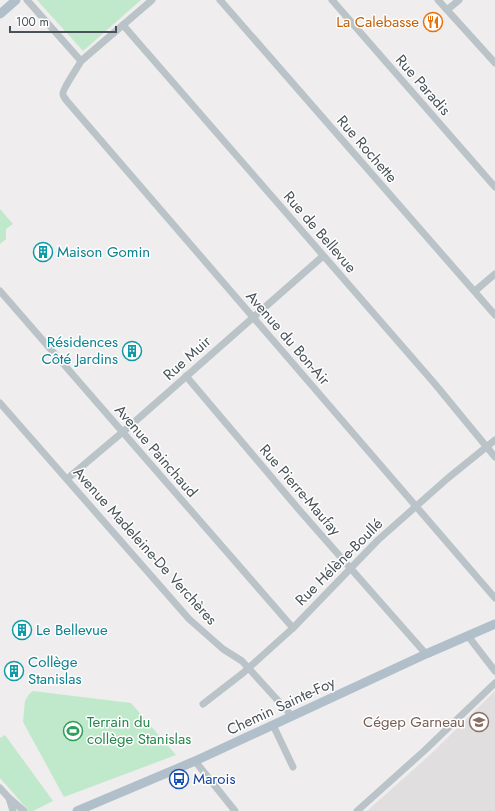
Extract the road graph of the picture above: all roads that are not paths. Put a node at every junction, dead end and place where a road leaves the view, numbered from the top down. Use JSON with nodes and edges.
{"nodes":[{"id":1,"x":16,"y":0,"type":"edge"},
{"id":2,"x":27,"y":0,"type":"edge"},
{"id":3,"x":152,"y":0,"type":"edge"},
{"id":4,"x":220,"y":0,"type":"edge"},
{"id":5,"x":332,"y":0,"type":"edge"},
{"id":6,"x":438,"y":0,"type":"edge"},
{"id":7,"x":459,"y":0,"type":"edge"},
{"id":8,"x":447,"y":10,"type":"junction"},
{"id":9,"x":0,"y":14,"type":"edge"},
{"id":10,"x":123,"y":25,"type":"junction"},
{"id":11,"x":81,"y":61,"type":"junction"},
{"id":12,"x":495,"y":63,"type":"edge"},
{"id":13,"x":495,"y":187,"type":"edge"},
{"id":14,"x":323,"y":256,"type":"junction"},
{"id":15,"x":495,"y":274,"type":"edge"},
{"id":16,"x":475,"y":291,"type":"junction"},
{"id":17,"x":0,"y":292,"type":"edge"},
{"id":18,"x":495,"y":315,"type":"edge"},
{"id":19,"x":253,"y":316,"type":"junction"},
{"id":20,"x":186,"y":376,"type":"junction"},
{"id":21,"x":0,"y":403,"type":"edge"},
{"id":22,"x":122,"y":432,"type":"junction"},
{"id":23,"x":495,"y":440,"type":"edge"},
{"id":24,"x":487,"y":448,"type":"junction"},
{"id":25,"x":495,"y":457,"type":"edge"},
{"id":26,"x":67,"y":479,"type":"junction"},
{"id":27,"x":417,"y":506,"type":"junction"},
{"id":28,"x":351,"y":569,"type":"junction"},
{"id":29,"x":495,"y":598,"type":"edge"},
{"id":30,"x":495,"y":624,"type":"edge"},
{"id":31,"x":293,"y":628,"type":"junction"},
{"id":32,"x":468,"y":636,"type":"junction"},
{"id":33,"x":426,"y":654,"type":"junction"},
{"id":34,"x":248,"y":667,"type":"junction"},
{"id":35,"x":495,"y":671,"type":"edge"},
{"id":36,"x":495,"y":683,"type":"edge"},
{"id":37,"x":203,"y":704,"type":"dead end"},
{"id":38,"x":292,"y":716,"type":"junction"},
{"id":39,"x":274,"y":725,"type":"junction"},
{"id":40,"x":195,"y":761,"type":"junction"},
{"id":41,"x":293,"y":767,"type":"dead end"},
{"id":42,"x":0,"y":788,"type":"edge"},
{"id":43,"x":9,"y":798,"type":"junction"},
{"id":44,"x":13,"y":811,"type":"edge"},
{"id":45,"x":24,"y":811,"type":"edge"},
{"id":46,"x":77,"y":811,"type":"edge"},
{"id":47,"x":234,"y":811,"type":"edge"},
{"id":48,"x":357,"y":811,"type":"edge"}],
"edges":[{"from":1,"to":9,"type":"main road"},
{"from":2,"to":11,"type":"street"},
{"from":3,"to":10,"type":"street"},
{"from":4,"to":16,"type":"street","name":"Rue Rochette"},
{"from":5,"to":13,"type":"street","name":"Rue Paradis"},
{"from":6,"to":8,"type":"street"},
{"from":7,"to":8,"type":"street"},
{"from":8,"to":12,"type":"street"},
{"from":10,"to":11,"type":"street"},
{"from":10,"to":14,"type":"street","name":"Rue de Bellevue"},
{"from":11,"to":19,"type":"street","name":"Avenue du Bon-Air"},
{"from":14,"to":19,"type":"street","name":"Rue Muir"},
{"from":14,"to":24,"type":"street","name":"Rue de Bellevue"},
{"from":15,"to":16,"type":"street"},
{"from":16,"to":18,"type":"street","name":"Rue Rochette"},
{"from":17,"to":22,"type":"street","name":"Avenue Painchaud"},
{"from":19,"to":20,"type":"street","name":"Rue Muir"},
{"from":19,"to":27,"type":"street","name":"Avenue du Bon-Air"},
{"from":20,"to":22,"type":"street","name":"Rue Muir"},
{"from":20,"to":28,"type":"street","name":"Rue Pierre-Maufay"},
{"from":21,"to":26,"type":"street","name":"Avenue Madeleine-De Verchères"},
{"from":22,"to":26,"type":"street","name":"Rue Muir"},
{"from":22,"to":31,"type":"street","name":"Avenue Painchaud"},
{"from":23,"to":24,"type":"street","name":"Rue Hélène-Boullé"},
{"from":24,"to":25,"type":"street","name":"Rue de Bellevue"},
{"from":24,"to":27,"type":"street","name":"Rue Hélène-Boullé"},
{"from":26,"to":34,"type":"street","name":"Avenue Madeleine-De Verchères"},
{"from":27,"to":28,"type":"street","name":"Rue Hélène-Boullé"},
{"from":27,"to":29,"type":"street","name":"Avenue du Bon-Air"},
{"from":28,"to":31,"type":"street","name":"Rue Hélène-Boullé"},
{"from":28,"to":33,"type":"street","name":"Rue Pierre-Maufay"},
{"from":30,"to":32,"type":"main road","name":"Chemin Sainte-Foy"},
{"from":31,"to":34,"type":"street","name":"Rue Hélène-Boullé"},
{"from":32,"to":33,"type":"main road","name":"Chemin Sainte-Foy"},
{"from":32,"to":35,"type":"street"},
{"from":33,"to":38,"type":"main road","name":"Chemin Sainte-Foy"},
{"from":34,"to":37,"type":"street","name":"Rue Hélène-Boullé"},
{"from":34,"to":38,"type":"street","name":"Avenue Madeleine-De Verchères"},
{"from":36,"to":48,"type":"street"},
{"from":38,"to":39,"type":"main road","name":"Chemin Sainte-Foy"},
{"from":39,"to":40,"type":"main road","name":"Chemin Sainte-Foy"},
{"from":39,"to":41,"type":"street"},
{"from":40,"to":46,"type":"main road","name":"Chemin Sainte-Foy"},
{"from":40,"to":47,"type":"street"},
{"from":42,"to":43,"type":"street"},
{"from":43,"to":44,"type":"street"},
{"from":43,"to":45,"type":"street"}]}
